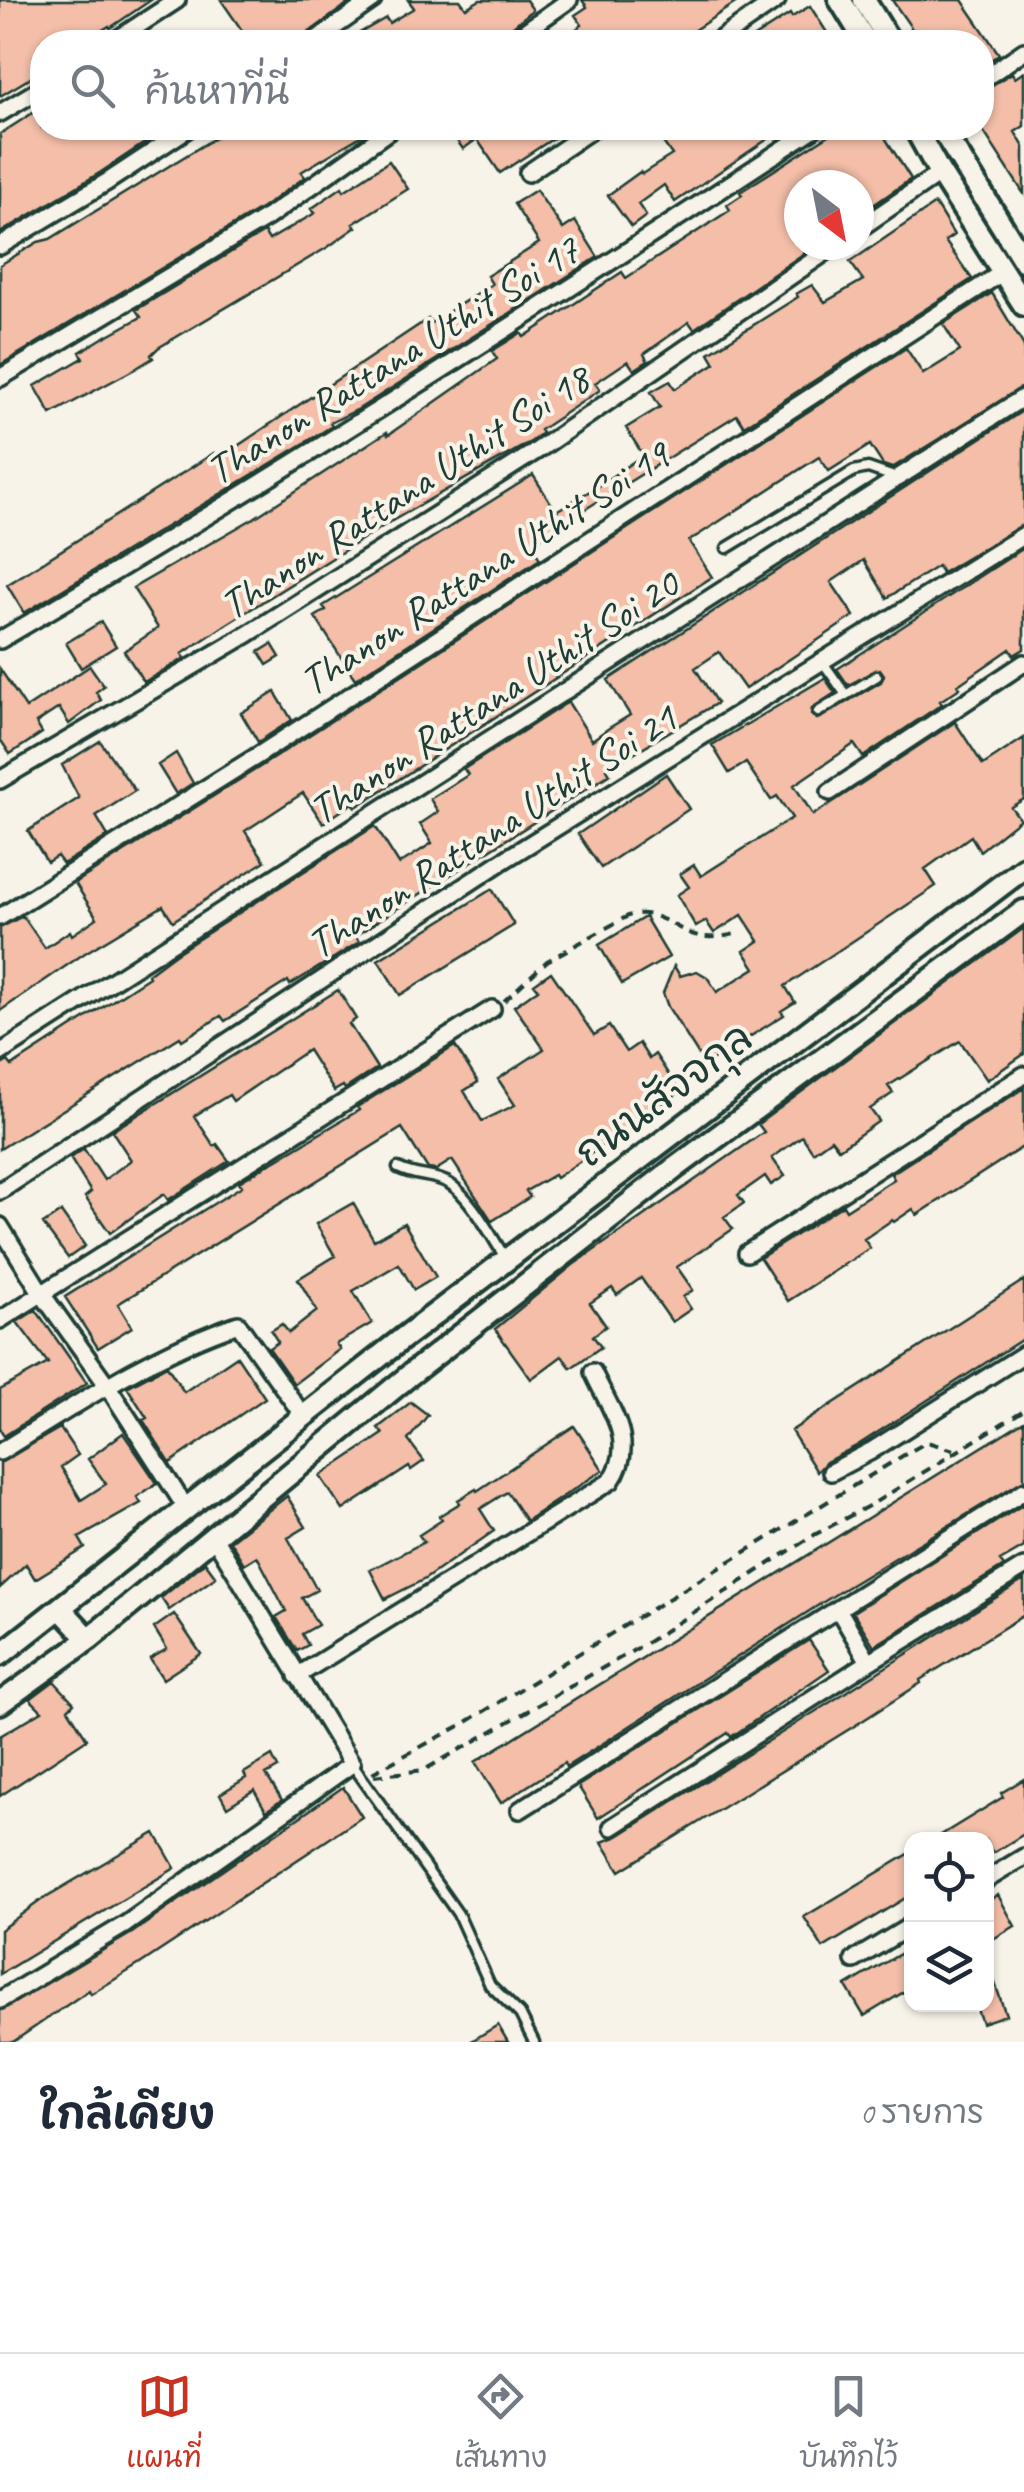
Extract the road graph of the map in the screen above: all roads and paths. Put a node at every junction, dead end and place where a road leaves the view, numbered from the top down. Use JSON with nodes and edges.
{"nodes":[{"id":1,"x":177,"y":0,"type":"edge"},
{"id":2,"x":373,"y":0,"type":"edge"},
{"id":3,"x":569,"y":0,"type":"edge"},
{"id":4,"x":777,"y":0,"type":"edge"},
{"id":5,"x":854,"y":3,"type":"edge"},
{"id":6,"x":131,"y":30,"type":"edge"},
{"id":7,"x":330,"y":30,"type":"edge"},
{"id":8,"x":527,"y":30,"type":"edge"},
{"id":9,"x":733,"y":30,"type":"edge"},
{"id":10,"x":862,"y":30,"type":"edge"},
{"id":11,"x":879,"y":30,"type":"edge"},
{"id":12,"x":1024,"y":51,"type":"edge"},
{"id":13,"x":994,"y":72,"type":"edge"},
{"id":14,"x":30,"y":95,"type":"edge"},
{"id":15,"x":0,"y":113,"type":"edge"},
{"id":16,"x":171,"y":140,"type":"edge"},
{"id":17,"x":375,"y":140,"type":"edge"},
{"id":18,"x":576,"y":140,"type":"edge"},
{"id":19,"x":797,"y":140,"type":"edge"},
{"id":20,"x":922,"y":140,"type":"edge"},
{"id":21,"x":949,"y":140,"type":"edge"},
{"id":22,"x":528,"y":173,"type":"dead end"},
{"id":23,"x":940,"y":173,"type":"junction"},
{"id":24,"x":874,"y":219,"type":"edge"},
{"id":25,"x":0,"y":246,"type":"edge"},
{"id":26,"x":1023,"y":258,"type":"edge"},
{"id":27,"x":814,"y":260,"type":"edge"},
{"id":28,"x":1003,"y":272,"type":"junction"},
{"id":29,"x":1024,"y":305,"type":"edge"},
{"id":30,"x":0,"y":378,"type":"edge"},
{"id":31,"x":1024,"y":397,"type":"edge"},
{"id":32,"x":898,"y":478,"type":"junction"},
{"id":33,"x":1024,"y":534,"type":"edge"},
{"id":34,"x":727,"y":548,"type":"dead end"},
{"id":35,"x":0,"y":640,"type":"edge"},
{"id":36,"x":822,"y":661,"type":"junction"},
{"id":37,"x":1024,"y":663,"type":"edge"},
{"id":38,"x":876,"y":676,"type":"dead end"},
{"id":39,"x":846,"y":695,"type":"junction"},
{"id":40,"x":818,"y":712,"type":"dead end"},
{"id":41,"x":0,"y":780,"type":"edge"},
{"id":42,"x":830,"y":792,"type":"dead end"},
{"id":43,"x":1024,"y":868,"type":"edge"},
{"id":44,"x":1024,"y":911,"type":"edge"},
{"id":45,"x":0,"y":917,"type":"edge"},
{"id":46,"x":740,"y":934,"type":"dead end"},
{"id":47,"x":492,"y":1009,"type":"joint"},
{"id":48,"x":0,"y":1053,"type":"edge"},
{"id":49,"x":1024,"y":1075,"type":"edge"},
{"id":50,"x":398,"y":1168,"type":"dead end"},
{"id":51,"x":0,"y":1191,"type":"edge"},
{"id":52,"x":0,"y":1226,"type":"edge"},
{"id":53,"x":748,"y":1253,"type":"dead end"},
{"id":54,"x":507,"y":1260,"type":"junction"},
{"id":55,"x":42,"y":1294,"type":"junction"},
{"id":56,"x":0,"y":1320,"type":"edge"},
{"id":57,"x":1024,"y":1354,"type":"edge"},
{"id":58,"x":593,"y":1372,"type":"dead end"},
{"id":59,"x":411,"y":1374,"type":"junction"},
{"id":60,"x":349,"y":1382,"type":"junction"},
{"id":61,"x":107,"y":1385,"type":"junction"},
{"id":62,"x":1024,"y":1410,"type":"edge"},
{"id":63,"x":304,"y":1417,"type":"junction"},
{"id":64,"x":957,"y":1451,"type":"junction"},
{"id":65,"x":0,"y":1452,"type":"edge"},
{"id":66,"x":831,"y":1472,"type":"dead end"},
{"id":67,"x":1024,"y":1490,"type":"edge"},
{"id":68,"x":186,"y":1508,"type":"junction"},
{"id":69,"x":214,"y":1537,"type":"junction"},
{"id":70,"x":1024,"y":1568,"type":"edge"},
{"id":71,"x":60,"y":1609,"type":"junction"},
{"id":72,"x":838,"y":1609,"type":"junction"},
{"id":73,"x":89,"y":1639,"type":"junction"},
{"id":74,"x":0,"y":1656,"type":"edge"},
{"id":75,"x":869,"y":1662,"type":"junction"},
{"id":76,"x":297,"y":1676,"type":"junction"},
{"id":77,"x":0,"y":1704,"type":"edge"},
{"id":78,"x":352,"y":1764,"type":"junction"},
{"id":79,"x":363,"y":1778,"type":"junction"},
{"id":80,"x":520,"y":1810,"type":"dead end"},
{"id":81,"x":612,"y":1828,"type":"dead end"},
{"id":82,"x":1024,"y":1858,"type":"edge"},
{"id":83,"x":994,"y":1875,"type":"edge"},
{"id":84,"x":904,"y":1930,"type":"edge"},
{"id":85,"x":854,"y":1960,"type":"dead end"},
{"id":86,"x":0,"y":2000,"type":"edge"},
{"id":87,"x":534,"y":2042,"type":"edge"}],
"edges":[{"from":1,"to":6,"type":"street"},
{"from":2,"to":7,"type":"street"},
{"from":3,"to":8,"type":"street"},
{"from":4,"to":9,"type":"street"},
{"from":5,"to":10,"type":"street"},
{"from":5,"to":11,"type":"street"},
{"from":12,"to":13,"type":"street"},
{"from":14,"to":15,"type":"street"},
{"from":16,"to":25,"type":"street"},
{"from":17,"to":30,"type":"street"},
{"from":18,"to":22,"type":"street"},
{"from":19,"to":35,"type":"street","name":"Thanon Rattana Uthit Soi 17"},
{"from":20,"to":23,"type":"street"},
{"from":21,"to":26,"type":"street"},
{"from":23,"to":24,"type":"street"},
{"from":23,"to":28,"type":"street"},
{"from":27,"to":41,"type":"street","name":"Thanon Rattana Uthit Soi 18"},
{"from":28,"to":29,"type":"street"},
{"from":28,"to":45,"type":"street","name":"Thanon Rattana Uthit Soi 19"},
{"from":31,"to":32,"type":"street","name":"Thanon Rattana Uthit Soi 20"},
{"from":32,"to":34,"type":"lane"},
{"from":32,"to":48,"type":"street","name":"Thanon Rattana Uthit Soi 20"},
{"from":33,"to":36,"type":"street","name":"Thanon Rattana Uthit Soi 21"},
{"from":36,"to":39,"type":"lane"},
{"from":36,"to":51,"type":"street","name":"Thanon Rattana Uthit Soi 21"},
{"from":37,"to":42,"type":"street"},
{"from":38,"to":39,"type":"lane"},
{"from":39,"to":40,"type":"lane"},
{"from":43,"to":54,"type":"street","name":"ถนนสัจจกุล"},
{"from":44,"to":59,"type":"street","name":"ถนนสัจจกุล"},
{"from":46,"to":47,"type":"path"},
{"from":47,"to":55,"type":"street"},
{"from":49,"to":53,"type":"street"},
{"from":50,"to":54,"type":"lane"},
{"from":52,"to":55,"type":"street"},
{"from":54,"to":60,"type":"street","name":"ถนนสัจจกุล"},
{"from":55,"to":56,"type":"street"},
{"from":55,"to":61,"type":"street"},
{"from":57,"to":66,"type":"street"},
{"from":58,"to":76,"type":"street"},
{"from":59,"to":60,"type":"street"},
{"from":59,"to":69,"type":"street","name":"ถนนสัจจกุล"},
{"from":60,"to":63,"type":"street","name":"ถนนสัจจกุล"},
{"from":61,"to":63,"type":"street"},
{"from":61,"to":65,"type":"street"},
{"from":61,"to":68,"type":"street"},
{"from":62,"to":64,"type":"path"},
{"from":63,"to":68,"type":"street","name":"ถนนสัจจกุล"},
{"from":64,"to":79,"type":"path"},
{"from":64,"to":79,"type":"path"},
{"from":67,"to":72,"type":"street"},
{"from":68,"to":71,"type":"street","name":"ถนนสัจจกุล"},
{"from":69,"to":73,"type":"street","name":"ถนนสัจจกุล"},
{"from":69,"to":76,"type":"street"},
{"from":70,"to":75,"type":"street"},
{"from":71,"to":73,"type":"street"},
{"from":71,"to":74,"type":"street","name":"ถนนสัจจกุล"},
{"from":72,"to":75,"type":"street"},
{"from":72,"to":80,"type":"street"},
{"from":73,"to":77,"type":"street","name":"ถนนสัจจกุล"},
{"from":75,"to":81,"type":"street"},
{"from":76,"to":78,"type":"street"},
{"from":78,"to":79,"type":"lane"},
{"from":78,"to":86,"type":"street"},
{"from":79,"to":87,"type":"lane"},
{"from":82,"to":83,"type":"street"},
{"from":84,"to":85,"type":"street"}]}
